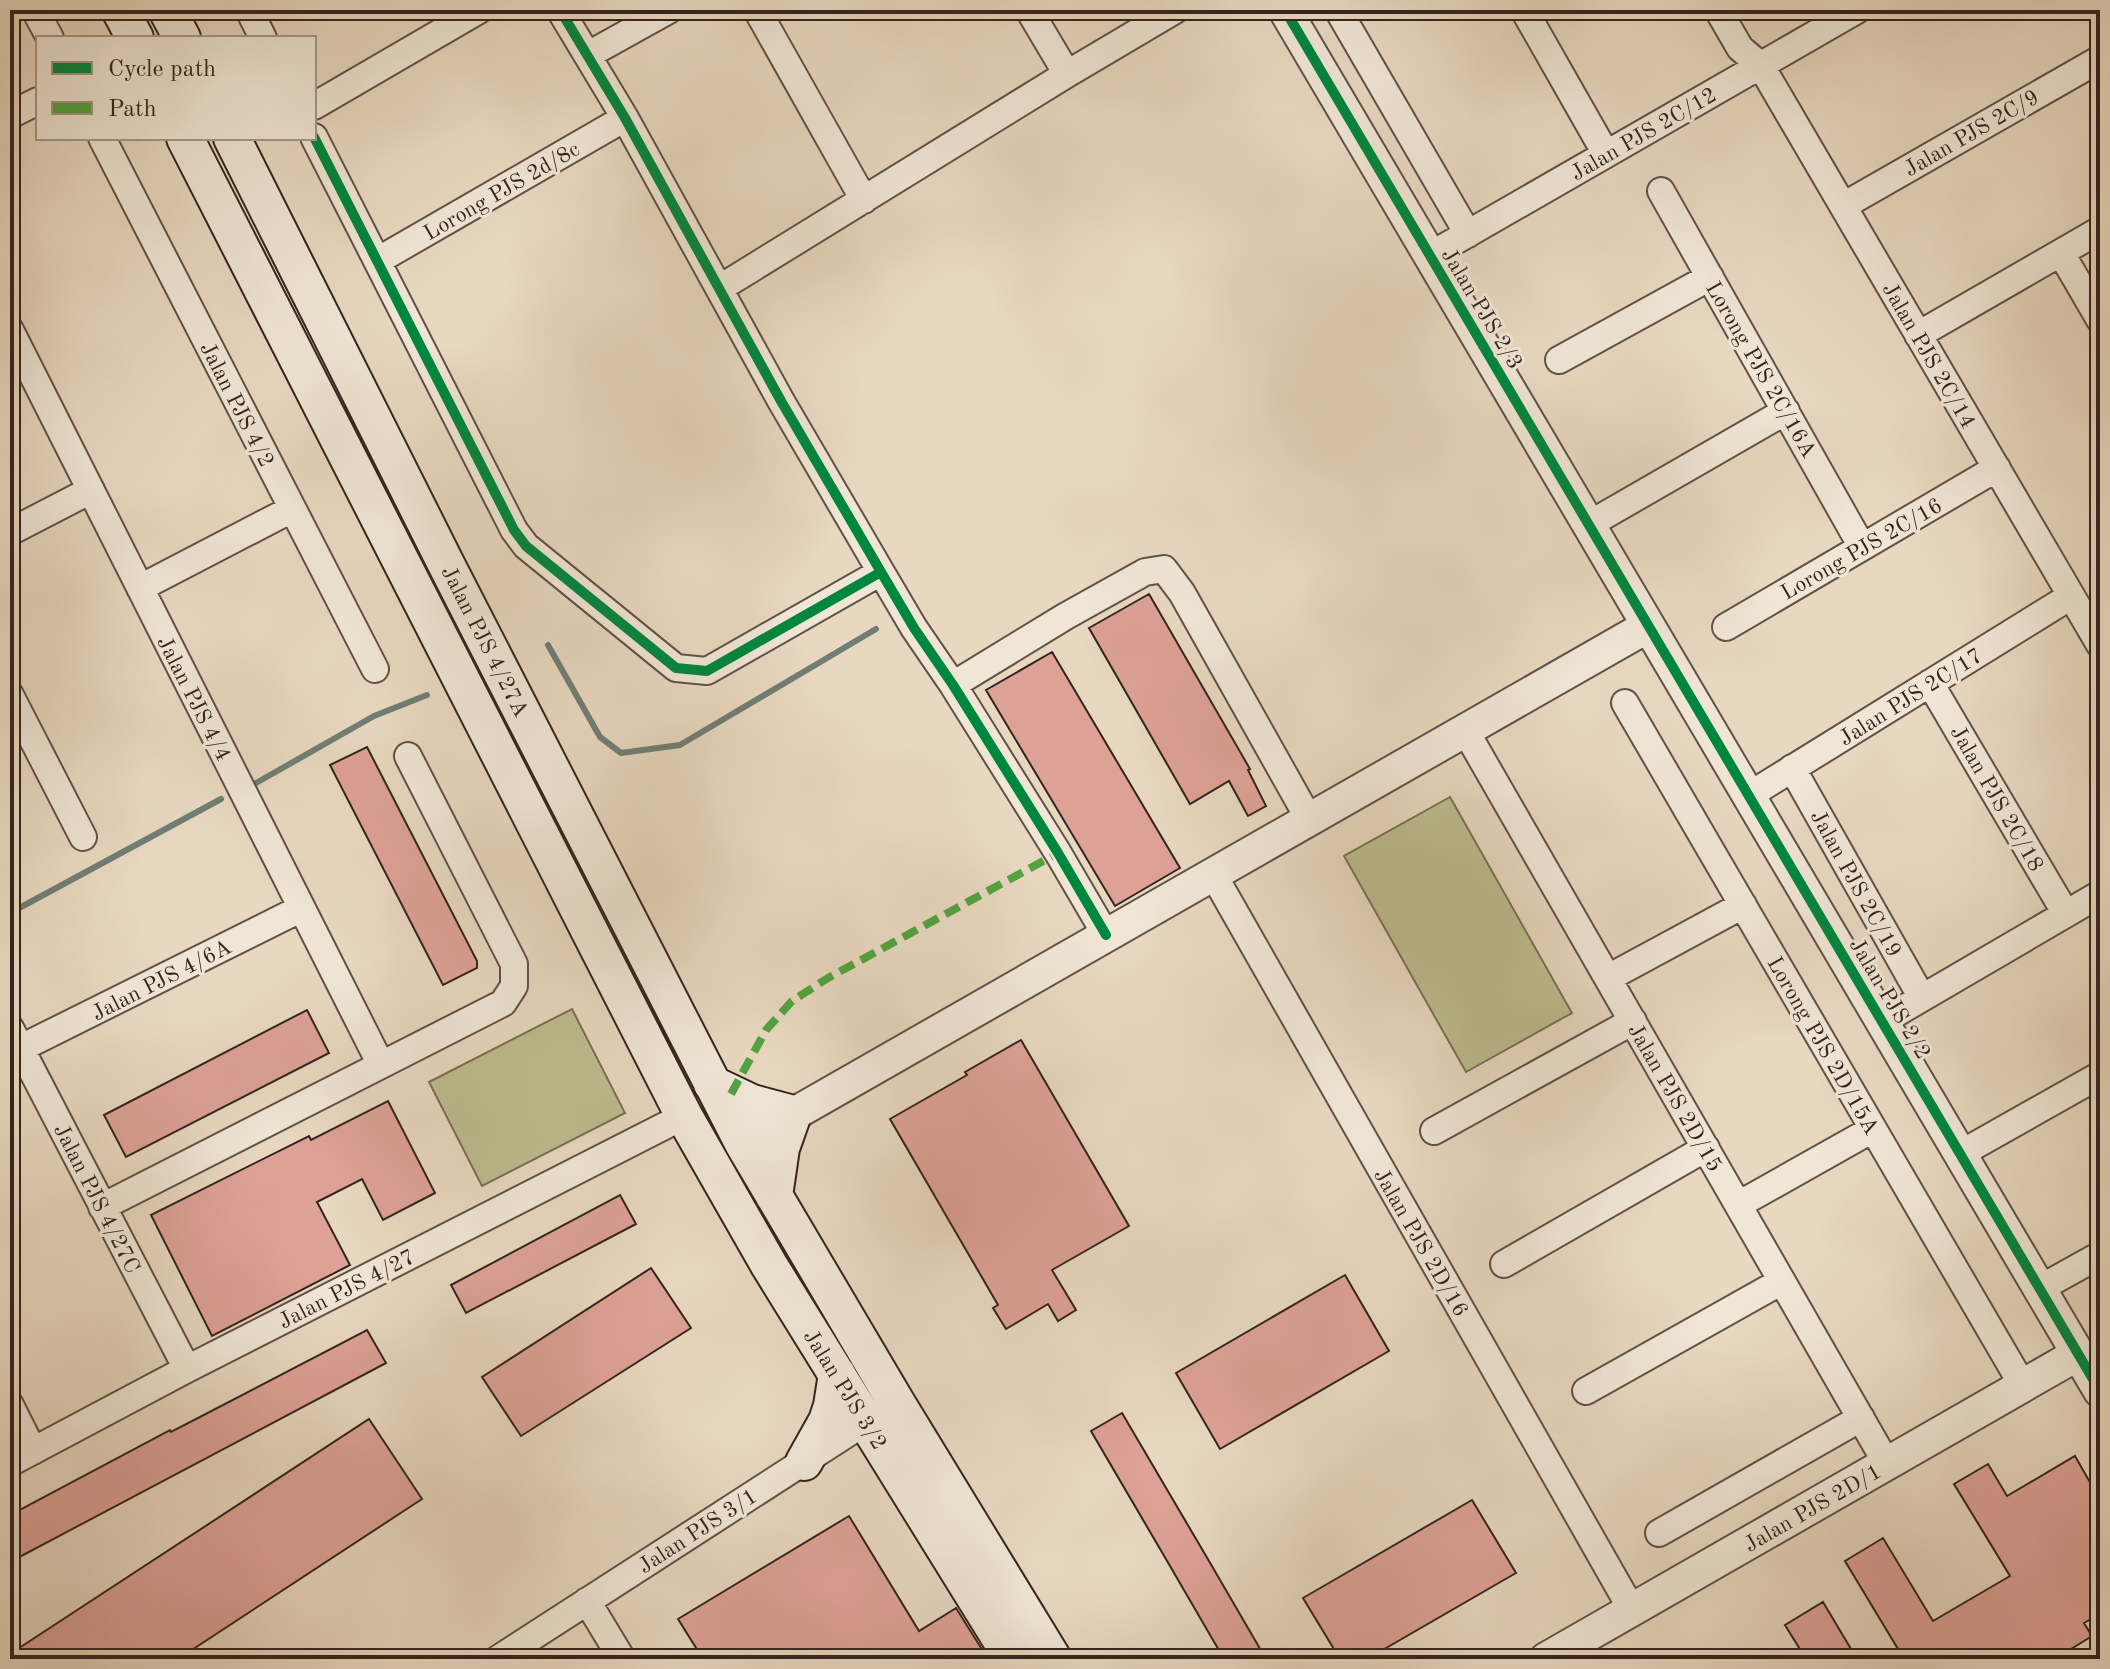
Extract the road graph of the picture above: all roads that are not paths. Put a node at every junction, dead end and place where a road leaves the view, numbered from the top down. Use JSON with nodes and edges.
{"nodes":[{"id":1,"x":35,"y":10,"type":"edge"},
{"id":2,"x":120,"y":10,"type":"edge"},
{"id":3,"x":249,"y":10,"type":"edge"},
{"id":4,"x":479,"y":10,"type":"edge"},
{"id":5,"x":560,"y":10,"type":"edge"},
{"id":6,"x":669,"y":10,"type":"edge"},
{"id":7,"x":757,"y":10,"type":"edge"},
{"id":8,"x":1029,"y":10,"type":"edge"},
{"id":9,"x":1175,"y":10,"type":"edge"},
{"id":10,"x":1285,"y":10,"type":"edge"},
{"id":11,"x":1338,"y":10,"type":"edge"},
{"id":12,"x":1524,"y":10,"type":"edge"},
{"id":13,"x":1718,"y":10,"type":"edge"},
{"id":14,"x":1857,"y":10,"type":"edge"},
{"id":15,"x":49,"y":36,"type":"edge"},
{"id":16,"x":134,"y":36,"type":"edge"},
{"id":17,"x":262,"y":36,"type":"edge"},
{"id":18,"x":588,"y":55,"type":"junction"},
{"id":19,"x":2100,"y":59,"type":"edge"},
{"id":20,"x":1761,"y":66,"type":"junction"},
{"id":21,"x":1067,"y":74,"type":"junction"},
{"id":22,"x":36,"y":102,"type":"edge"},
{"id":23,"x":316,"y":105,"type":"edge"},
{"id":24,"x":10,"y":115,"type":"edge"},
{"id":25,"x":625,"y":118,"type":"junction"},
{"id":26,"x":103,"y":140,"type":"edge"},
{"id":27,"x":186,"y":140,"type":"edge"},
{"id":28,"x":233,"y":140,"type":"edge"},
{"id":29,"x":316,"y":140,"type":"edge"},
{"id":30,"x":1606,"y":154,"type":"junction"},
{"id":31,"x":1661,"y":191,"type":"dead end"},
{"id":32,"x":864,"y":200,"type":"junction"},
{"id":33,"x":1843,"y":206,"type":"junction"},
{"id":34,"x":2100,"y":230,"type":"edge"},
{"id":35,"x":1468,"y":234,"type":"junction"},
{"id":36,"x":2061,"y":253,"type":"junction"},
{"id":37,"x":1429,"y":256,"type":"junction"},
{"id":38,"x":377,"y":261,"type":"junction"},
{"id":39,"x":1710,"y":277,"type":"junction"},
{"id":40,"x":720,"y":288,"type":"junction"},
{"id":41,"x":2100,"y":320,"type":"edge"},
{"id":42,"x":1918,"y":335,"type":"junction"},
{"id":43,"x":12,"y":338,"type":"edge"},
{"id":44,"x":1559,"y":360,"type":"dead end"},
{"id":45,"x":1786,"y":411,"type":"junction"},
{"id":46,"x":1997,"y":468,"type":"junction"},
{"id":47,"x":400,"y":472,"type":"junction"},
{"id":48,"x":91,"y":490,"type":"junction"},
{"id":49,"x":365,"y":493,"type":"junction"},
{"id":50,"x":292,"y":509,"type":"junction"},
{"id":51,"x":1588,"y":525,"type":"junction"},
{"id":52,"x":10,"y":532,"type":"edge"},
{"id":53,"x":1862,"y":547,"type":"junction"},
{"id":54,"x":447,"y":566,"type":"junction"},
{"id":55,"x":881,"y":572,"type":"junction"},
{"id":56,"x":411,"y":584,"type":"junction"},
{"id":57,"x":140,"y":588,"type":"junction"},
{"id":58,"x":2071,"y":596,"type":"junction"},
{"id":59,"x":1648,"y":626,"type":"junction"},
{"id":60,"x":1726,"y":627,"type":"dead end"},
{"id":61,"x":2100,"y":645,"type":"edge"},
{"id":62,"x":375,"y":669,"type":"dead end"},
{"id":63,"x":1930,"y":683,"type":"junction"},
{"id":64,"x":953,"y":685,"type":"junction"},
{"id":65,"x":10,"y":695,"type":"edge"},
{"id":66,"x":1625,"y":703,"type":"dead end"},
{"id":67,"x":1465,"y":730,"type":"junction"},
{"id":68,"x":408,"y":756,"type":"dead end"},
{"id":69,"x":1792,"y":768,"type":"junction"},
{"id":70,"x":1748,"y":796,"type":"junction"},
{"id":71,"x":1309,"y":819,"type":"junction"},
{"id":72,"x":83,"y":837,"type":"dead end"},
{"id":73,"x":1213,"y":874,"type":"junction"},
{"id":74,"x":2100,"y":894,"type":"edge"},
{"id":75,"x":1743,"y":905,"type":"junction"},
{"id":76,"x":300,"y":909,"type":"junction"},
{"id":77,"x":2066,"y":914,"type":"junction"},
{"id":78,"x":1106,"y":935,"type":"junction"},
{"id":79,"x":1608,"y":978,"type":"junction"},
{"id":80,"x":1922,"y":998,"type":"junction"},
{"id":81,"x":1633,"y":1021,"type":"junction"},
{"id":82,"x":1881,"y":1022,"type":"junction"},
{"id":83,"x":16,"y":1038,"type":"edge"},
{"id":84,"x":381,"y":1065,"type":"junction"},
{"id":85,"x":2100,"y":1075,"type":"edge"},
{"id":86,"x":712,"y":1084,"type":"junction"},
{"id":87,"x":793,"y":1114,"type":"junction"},
{"id":88,"x":684,"y":1116,"type":"junction"},
{"id":89,"x":1873,"y":1129,"type":"junction"},
{"id":90,"x":1434,"y":1131,"type":"dead end"},
{"id":91,"x":743,"y":1143,"type":"junction"},
{"id":92,"x":1706,"y":1148,"type":"junction"},
{"id":93,"x":1960,"y":1154,"type":"junction"},
{"id":94,"x":774,"y":1196,"type":"junction"},
{"id":95,"x":1738,"y":1205,"type":"junction"},
{"id":96,"x":102,"y":1207,"type":"junction"},
{"id":97,"x":2100,"y":1255,"type":"edge"},
{"id":98,"x":1504,"y":1264,"type":"dead end"},
{"id":99,"x":1782,"y":1281,"type":"junction"},
{"id":100,"x":2039,"y":1289,"type":"junction"},
{"id":101,"x":2078,"y":1354,"type":"junction"},
{"id":102,"x":187,"y":1369,"type":"junction"},
{"id":103,"x":837,"y":1374,"type":"junction"},
{"id":104,"x":2023,"y":1386,"type":"junction"},
{"id":105,"x":1586,"y":1391,"type":"dead end"},
{"id":106,"x":2100,"y":1391,"type":"edge"},
{"id":107,"x":10,"y":1405,"type":"edge"},
{"id":108,"x":881,"y":1412,"type":"junction"},
{"id":109,"x":1861,"y":1418,"type":"junction"},
{"id":110,"x":33,"y":1451,"type":"junction"},
{"id":111,"x":804,"y":1462,"type":"junction"},
{"id":112,"x":10,"y":1463,"type":"edge"},
{"id":113,"x":1887,"y":1464,"type":"junction"},
{"id":114,"x":1659,"y":1533,"type":"dead end"},
{"id":115,"x":587,"y":1601,"type":"junction"},
{"id":116,"x":1632,"y":1610,"type":"junction"},
{"id":117,"x":498,"y":1659,"type":"edge"},
{"id":118,"x":622,"y":1659,"type":"edge"},
{"id":119,"x":1013,"y":1659,"type":"edge"},
{"id":120,"x":1053,"y":1659,"type":"edge"},
{"id":121,"x":1546,"y":1659,"type":"edge"}],
"edges":[{"from":1,"to":15,"type":"street"},
{"from":2,"to":16,"type":"main road"},
{"from":3,"to":17,"type":"street"},
{"from":4,"to":23,"type":"street"},
{"from":5,"to":18,"type":"street"},
{"from":6,"to":18,"type":"street"},
{"from":7,"to":32,"type":"street"},
{"from":8,"to":21,"type":"street"},
{"from":9,"to":21,"type":"street"},
{"from":10,"to":37,"type":"street","name":"Jalan PJS 2/3"},
{"from":11,"to":35,"type":"street"},
{"from":12,"to":30,"type":"street"},
{"from":13,"to":20,"type":"street","name":"Jalan PJS 2C/14"},
{"from":14,"to":20,"type":"street","name":"Jalan PJS 2C/12"},
{"from":18,"to":25,"type":"street"},
{"from":19,"to":33,"type":"street","name":"Jalan PJS 2C/9"},
{"from":20,"to":30,"type":"street","name":"Jalan PJS 2C/12"},
{"from":20,"to":33,"type":"street","name":"Jalan PJS 2C/14"},
{"from":21,"to":32,"type":"street"},
{"from":22,"to":24,"type":"street"},
{"from":25,"to":38,"type":"street","name":"Lorong PJS 2d/8c"},
{"from":25,"to":40,"type":"street"},
{"from":26,"to":50,"type":"street","name":"Jalan PJS 4/2"},
{"from":27,"to":49,"type":"main road","name":"Jalan PJS 4/27A"},
{"from":28,"to":47,"type":"main road","name":"Jalan PJS 4/27A"},
{"from":29,"to":38,"type":"street"},
{"from":30,"to":35,"type":"street","name":"Jalan PJS 2C/12"},
{"from":31,"to":39,"type":"street","name":"Lorong PJS 2C/16A"},
{"from":32,"to":40,"type":"street"},
{"from":33,"to":42,"type":"street","name":"Jalan PJS 2C/14"},
{"from":34,"to":36,"type":"street"},
{"from":35,"to":37,"type":"street","name":"Jalan PJS 2C/12"},
{"from":36,"to":41,"type":"street"},
{"from":36,"to":42,"type":"street"},
{"from":37,"to":51,"type":"street","name":"Jalan PJS 2/3"},
{"from":38,"to":55,"type":"street"},
{"from":39,"to":44,"type":"street"},
{"from":39,"to":45,"type":"street","name":"Lorong PJS 2C/16A"},
{"from":40,"to":55,"type":"street"},
{"from":42,"to":46,"type":"street","name":"Jalan PJS 2C/14"},
{"from":43,"to":48,"type":"street","name":"Jalan PJS 4/4"},
{"from":45,"to":51,"type":"street"},
{"from":45,"to":53,"type":"street","name":"Lorong PJS 2C/16A"},
{"from":46,"to":53,"type":"street","name":"Lorong PJS 2C/16"},
{"from":46,"to":58,"type":"street","name":"Jalan PJS 2C/14"},
{"from":47,"to":49,"type":"main road"},
{"from":47,"to":54,"type":"main road","name":"Jalan PJS 4/27A"},
{"from":48,"to":52,"type":"street"},
{"from":48,"to":57,"type":"street","name":"Jalan PJS 4/4"},
{"from":49,"to":56,"type":"main road","name":"Jalan PJS 4/27A"},
{"from":50,"to":57,"type":"street"},
{"from":50,"to":62,"type":"street","name":"Jalan PJS 4/2"},
{"from":51,"to":59,"type":"street","name":"Jalan PJS 2/3"},
{"from":53,"to":60,"type":"street","name":"Lorong PJS 2C/16"},
{"from":54,"to":56,"type":"main road"},
{"from":54,"to":86,"type":"main road","name":"Jalan PJS 4/27A"},
{"from":55,"to":64,"type":"street"},
{"from":56,"to":88,"type":"main road","name":"Jalan PJS 4/27A"},
{"from":57,"to":76,"type":"street","name":"Jalan PJS 4/4"},
{"from":58,"to":61,"type":"street","name":"Jalan PJS 2C/14"},
{"from":58,"to":63,"type":"street","name":"Jalan PJS 2C/17"},
{"from":59,"to":67,"type":"street"},
{"from":59,"to":70,"type":"street","name":"Jalan PJS 2/2"},
{"from":63,"to":69,"type":"street","name":"Jalan PJS 2C/17"},
{"from":63,"to":77,"type":"street","name":"Jalan PJS 2C/18"},
{"from":64,"to":71,"type":"street"},
{"from":64,"to":78,"type":"street"},
{"from":65,"to":72,"type":"street"},
{"from":66,"to":75,"type":"street","name":"Lorong PJS 2D/15A"},
{"from":67,"to":71,"type":"street"},
{"from":67,"to":79,"type":"street","name":"Jalan PJS 2D/15"},
{"from":68,"to":84,"type":"street"},
{"from":69,"to":70,"type":"street","name":"Jalan PJS 2C/17"},
{"from":69,"to":80,"type":"street","name":"Jalan PJS 2C/19"},
{"from":70,"to":82,"type":"street","name":"Jalan PJS 2/2"},
{"from":71,"to":73,"type":"street"},
{"from":73,"to":78,"type":"street"},
{"from":73,"to":116,"type":"street","name":"Jalan PJS 2D/16"},
{"from":74,"to":77,"type":"street"},
{"from":75,"to":79,"type":"street"},
{"from":75,"to":89,"type":"street","name":"Lorong PJS 2D/15A"},
{"from":76,"to":83,"type":"street","name":"Jalan PJS 4/6A"},
{"from":76,"to":84,"type":"street","name":"Jalan PJS 4/4"},
{"from":77,"to":80,"type":"street"},
{"from":78,"to":87,"type":"street"},
{"from":79,"to":81,"type":"street","name":"Jalan PJS 2D/15"},
{"from":80,"to":82,"type":"street"},
{"from":81,"to":90,"type":"street"},
{"from":81,"to":92,"type":"street","name":"Jalan PJS 2D/15"},
{"from":82,"to":93,"type":"street","name":"Jalan PJS 2/2"},
{"from":83,"to":96,"type":"street","name":"Jalan PJS 4/27C"},
{"from":84,"to":96,"type":"street"},
{"from":85,"to":93,"type":"street"},
{"from":86,"to":87,"type":"main road"},
{"from":86,"to":91,"type":"main road","name":"Jalan PJS 4/27A"},
{"from":87,"to":91,"type":"street"},
{"from":87,"to":94,"type":"main road"},
{"from":88,"to":102,"type":"street","name":"Jalan PJS 4/27"},
{"from":88,"to":103,"type":"main road","name":"Jalan PJS 3/2"},
{"from":89,"to":95,"type":"street"},
{"from":89,"to":104,"type":"street","name":"Lorong PJS 2D/15A"},
{"from":91,"to":94,"type":"main road","name":"Jalan PJS 3/2"},
{"from":92,"to":95,"type":"street","name":"Jalan PJS 2D/15"},
{"from":92,"to":98,"type":"street"},
{"from":93,"to":100,"type":"street","name":"Jalan PJS 2/2"},
{"from":94,"to":108,"type":"main road","name":"Jalan PJS 3/2"},
{"from":95,"to":99,"type":"street","name":"Jalan PJS 2D/15"},
{"from":96,"to":102,"type":"street","name":"Jalan PJS 4/27C"},
{"from":97,"to":100,"type":"street"},
{"from":99,"to":105,"type":"street"},
{"from":99,"to":109,"type":"street","name":"Jalan PJS 2D/15"},
{"from":100,"to":101,"type":"street","name":"Jalan PJS 2/2"},
{"from":101,"to":104,"type":"street","name":"Jalan PJS 2D/1"},
{"from":101,"to":106,"type":"street","name":"Jalan PJS 2/2"},
{"from":102,"to":110,"type":"street","name":"Jalan PJS 4/27"},
{"from":103,"to":108,"type":"main road","name":"Jalan PJS 3/2"},
{"from":103,"to":111,"type":"main road"},
{"from":104,"to":113,"type":"street","name":"Jalan PJS 2D/1"},
{"from":107,"to":110,"type":"street"},
{"from":108,"to":111,"type":"street","name":"Jalan PJS 3/1"},
{"from":108,"to":119,"type":"main road","name":"Jalan PJS 3/2"},
{"from":108,"to":120,"type":"main road","name":"Jalan PJS 3/2"},
{"from":109,"to":113,"type":"street","name":"Jalan PJS 2D/15"},
{"from":109,"to":114,"type":"street"},
{"from":110,"to":112,"type":"street","name":"Jalan PJS 4/27"},
{"from":111,"to":115,"type":"street","name":"Jalan PJS 3/1"},
{"from":113,"to":116,"type":"street","name":"Jalan PJS 2D/1"},
{"from":115,"to":117,"type":"street","name":"Jalan PJS 3/1"},
{"from":115,"to":118,"type":"street"},
{"from":116,"to":121,"type":"street","name":"Jalan PJS 2D/1"}]}
